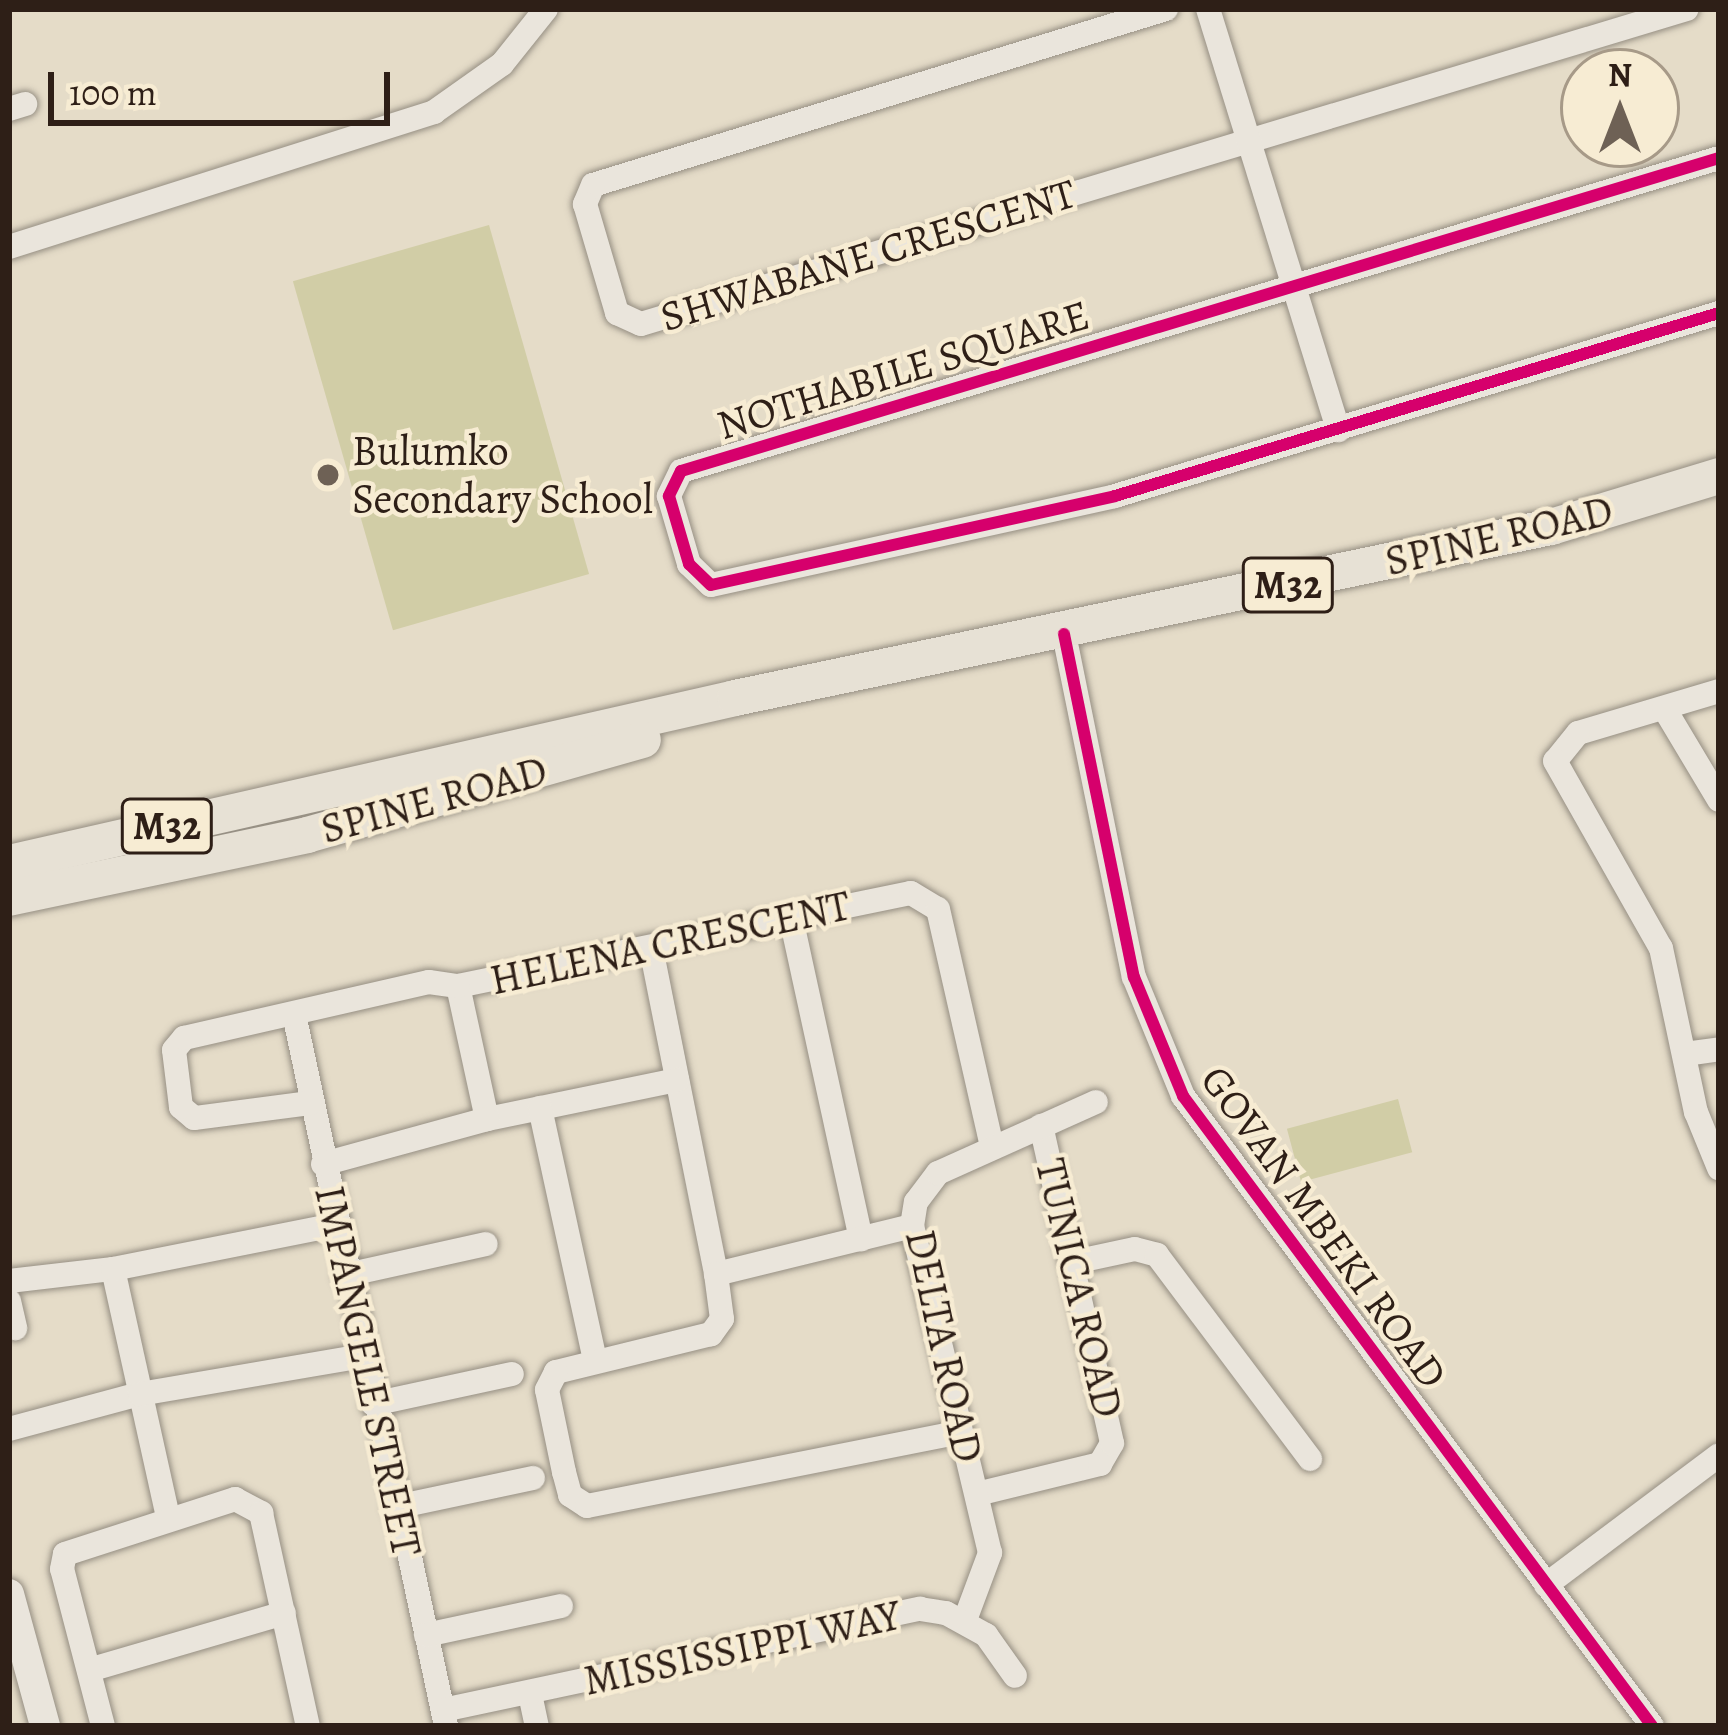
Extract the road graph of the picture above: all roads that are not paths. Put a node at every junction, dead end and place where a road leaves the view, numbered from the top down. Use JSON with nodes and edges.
{"nodes":[{"id":1,"x":546,"y":9,"type":"edge"},
{"id":2,"x":1166,"y":9,"type":"edge"},
{"id":3,"x":1208,"y":9,"type":"edge"},
{"id":4,"x":1687,"y":9,"type":"edge"},
{"id":5,"x":1249,"y":140,"type":"junction"},
{"id":6,"x":1719,"y":158,"type":"edge"},
{"id":7,"x":9,"y":247,"type":"edge"},
{"id":8,"x":1292,"y":286,"type":"junction"},
{"id":9,"x":1719,"y":313,"type":"edge"},
{"id":10,"x":1338,"y":430,"type":"junction"},
{"id":11,"x":1719,"y":476,"type":"edge"},
{"id":12,"x":1064,"y":634,"type":"junction"},
{"id":13,"x":854,"y":678,"type":"junction"},
{"id":14,"x":1719,"y":691,"type":"edge"},
{"id":15,"x":1664,"y":708,"type":"junction"},
{"id":16,"x":1719,"y":800,"type":"edge"},
{"id":17,"x":9,"y":863,"type":"edge"},
{"id":18,"x":9,"y":898,"type":"edge"},
{"id":19,"x":791,"y":918,"type":"junction"},
{"id":20,"x":651,"y":948,"type":"junction"},
{"id":21,"x":458,"y":986,"type":"junction"},
{"id":22,"x":294,"y":1014,"type":"junction"},
{"id":23,"x":1719,"y":1049,"type":"edge"},
{"id":24,"x":1685,"y":1054,"type":"junction"},
{"id":25,"x":677,"y":1080,"type":"junction"},
{"id":26,"x":1096,"y":1102,"type":"dead end"},
{"id":27,"x":310,"y":1103,"type":"junction"},
{"id":28,"x":540,"y":1108,"type":"junction"},
{"id":29,"x":487,"y":1119,"type":"junction"},
{"id":30,"x":1041,"y":1126,"type":"junction"},
{"id":31,"x":992,"y":1146,"type":"junction"},
{"id":32,"x":323,"y":1164,"type":"junction"},
{"id":33,"x":1719,"y":1168,"type":"edge"},
{"id":34,"x":335,"y":1225,"type":"junction"},
{"id":35,"x":912,"y":1226,"type":"junction"},
{"id":36,"x":861,"y":1239,"type":"junction"},
{"id":37,"x":486,"y":1244,"type":"dead end"},
{"id":38,"x":1075,"y":1262,"type":"junction"},
{"id":39,"x":113,"y":1270,"type":"junction"},
{"id":40,"x":716,"y":1274,"type":"junction"},
{"id":41,"x":346,"y":1275,"type":"junction"},
{"id":42,"x":9,"y":1281,"type":"edge"},
{"id":43,"x":9,"y":1301,"type":"edge"},
{"id":44,"x":15,"y":1328,"type":"dead end"},
{"id":45,"x":362,"y":1356,"type":"junction"},
{"id":46,"x":595,"y":1361,"type":"junction"},
{"id":47,"x":512,"y":1374,"type":"dead end"},
{"id":48,"x":140,"y":1394,"type":"junction"},
{"id":49,"x":374,"y":1404,"type":"junction"},
{"id":50,"x":9,"y":1429,"type":"edge"},
{"id":51,"x":960,"y":1432,"type":"junction"},
{"id":52,"x":1719,"y":1455,"type":"edge"},
{"id":53,"x":1310,"y":1460,"type":"dead end"},
{"id":54,"x":533,"y":1478,"type":"dead end"},
{"id":55,"x":977,"y":1494,"type":"junction"},
{"id":56,"x":396,"y":1507,"type":"junction"},
{"id":57,"x":168,"y":1517,"type":"junction"},
{"id":58,"x":1546,"y":1585,"type":"junction"},
{"id":59,"x":9,"y":1594,"type":"edge"},
{"id":60,"x":561,"y":1606,"type":"dead end"},
{"id":61,"x":284,"y":1613,"type":"junction"},
{"id":62,"x":965,"y":1621,"type":"junction"},
{"id":63,"x":426,"y":1635,"type":"junction"},
{"id":64,"x":89,"y":1670,"type":"junction"},
{"id":65,"x":1015,"y":1676,"type":"dead end"},
{"id":66,"x":530,"y":1694,"type":"junction"},
{"id":67,"x":444,"y":1718,"type":"edge"},
{"id":68,"x":45,"y":1726,"type":"edge"},
{"id":69,"x":103,"y":1726,"type":"edge"},
{"id":70,"x":308,"y":1726,"type":"edge"},
{"id":71,"x":537,"y":1726,"type":"edge"},
{"id":72,"x":1652,"y":1726,"type":"edge"}],
"edges":[{"from":1,"to":7,"type":"street"},
{"from":2,"to":5,"type":"street","name":"SHWABANE CRESCENT"},
{"from":3,"to":5,"type":"street"},
{"from":4,"to":5,"type":"street","name":"SHWABANE CRESCENT"},
{"from":5,"to":8,"type":"street"},
{"from":6,"to":8,"type":"street","name":"NOTHABILE SQUARE"},
{"from":8,"to":10,"type":"street"},
{"from":8,"to":10,"type":"street","name":"NOTHABILE SQUARE"},
{"from":9,"to":10,"type":"street","name":"NOTHABILE SQUARE"},
{"from":11,"to":12,"type":"main road","name":"SPINE ROAD","number":"M32"},
{"from":12,"to":13,"type":"main road","name":"SPINE ROAD","number":"M32"},
{"from":12,"to":58,"type":"street","name":"GOVAN MBEKI ROAD"},
{"from":13,"to":17,"type":"main road","name":"SPINE ROAD","number":"M32"},
{"from":13,"to":18,"type":"main road","name":"SPINE ROAD","number":"M32"},
{"from":14,"to":15,"type":"street"},
{"from":15,"to":16,"type":"street"},
{"from":15,"to":24,"type":"street"},
{"from":19,"to":20,"type":"street","name":"HELENA CRESCENT"},
{"from":19,"to":31,"type":"street","name":"HELENA CRESCENT"},
{"from":19,"to":36,"type":"street"},
{"from":20,"to":21,"type":"street","name":"HELENA CRESCENT"},
{"from":20,"to":25,"type":"street"},
{"from":21,"to":22,"type":"street"},
{"from":21,"to":29,"type":"street","name":"HELENA CRESCENT"},
{"from":22,"to":27,"type":"street","name":"IMPANGELE STREET"},
{"from":22,"to":27,"type":"street"},
{"from":23,"to":24,"type":"street"},
{"from":24,"to":33,"type":"street"},
{"from":25,"to":28,"type":"street"},
{"from":25,"to":40,"type":"street"},
{"from":26,"to":30,"type":"street","name":"DELTA ROAD"},
{"from":27,"to":32,"type":"street","name":"IMPANGELE STREET"},
{"from":28,"to":29,"type":"street"},
{"from":28,"to":46,"type":"street"},
{"from":29,"to":32,"type":"street"},
{"from":30,"to":31,"type":"street","name":"DELTA ROAD"},
{"from":30,"to":38,"type":"street","name":"TUNICA ROAD"},
{"from":31,"to":35,"type":"street","name":"DELTA ROAD"},
{"from":32,"to":34,"type":"street","name":"IMPANGELE STREET"},
{"from":34,"to":39,"type":"street"},
{"from":34,"to":41,"type":"street","name":"IMPANGELE STREET"},
{"from":35,"to":36,"type":"street"},
{"from":35,"to":51,"type":"street","name":"DELTA ROAD"},
{"from":36,"to":40,"type":"street"},
{"from":37,"to":41,"type":"street"},
{"from":38,"to":53,"type":"street"},
{"from":38,"to":55,"type":"street","name":"TUNICA ROAD"},
{"from":39,"to":42,"type":"street"},
{"from":39,"to":48,"type":"street"},
{"from":40,"to":46,"type":"street"},
{"from":41,"to":45,"type":"street","name":"IMPANGELE STREET"},
{"from":43,"to":44,"type":"street"},
{"from":45,"to":48,"type":"street"},
{"from":45,"to":49,"type":"street","name":"IMPANGELE STREET"},
{"from":46,"to":51,"type":"street"},
{"from":47,"to":49,"type":"street"},
{"from":48,"to":50,"type":"street"},
{"from":48,"to":57,"type":"street"},
{"from":49,"to":56,"type":"street","name":"IMPANGELE STREET"},
{"from":51,"to":55,"type":"street","name":"DELTA ROAD"},
{"from":52,"to":58,"type":"street"},
{"from":54,"to":56,"type":"street"},
{"from":55,"to":62,"type":"street","name":"DELTA ROAD"},
{"from":56,"to":63,"type":"street","name":"IMPANGELE STREET"},
{"from":57,"to":61,"type":"street"},
{"from":57,"to":64,"type":"street"},
{"from":58,"to":72,"type":"street","name":"GOVAN MBEKI ROAD"},
{"from":59,"to":68,"type":"street"},
{"from":60,"to":63,"type":"street"},
{"from":61,"to":64,"type":"street"},
{"from":61,"to":70,"type":"street"},
{"from":62,"to":65,"type":"street","name":"MISSISSIPPI WAY"},
{"from":62,"to":66,"type":"street","name":"MISSISSIPPI WAY"},
{"from":63,"to":67,"type":"street","name":"IMPANGELE STREET"},
{"from":64,"to":69,"type":"street"},
{"from":66,"to":67,"type":"street","name":"MISSISSIPPI WAY"},
{"from":66,"to":71,"type":"street"}]}
